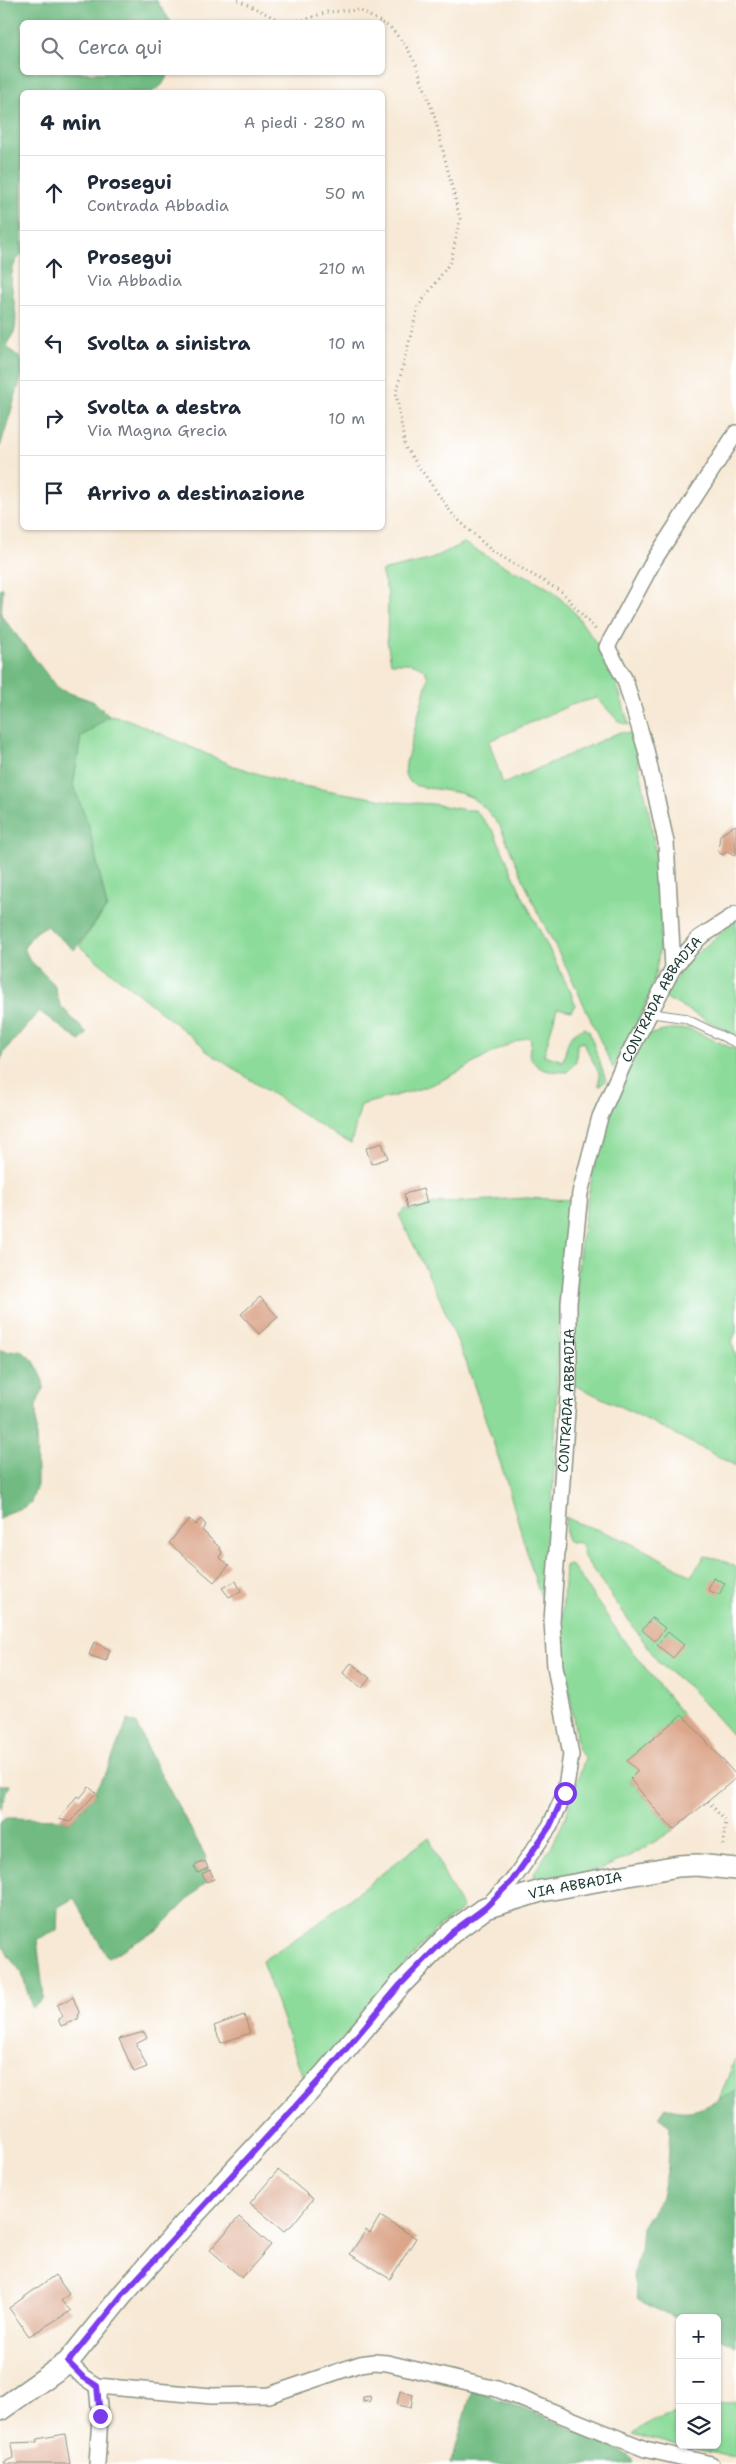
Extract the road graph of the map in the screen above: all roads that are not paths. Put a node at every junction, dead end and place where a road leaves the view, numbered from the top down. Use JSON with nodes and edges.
{"nodes":[{"id":1,"x":736,"y":433,"type":"edge"},
{"id":2,"x":736,"y":914,"type":"edge"},
{"id":3,"x":673,"y":968,"type":"junction"},
{"id":4,"x":649,"y":1013,"type":"junction"},
{"id":5,"x":736,"y":1044,"type":"edge"},
{"id":6,"x":726,"y":1867,"type":"edge"},
{"id":7,"x":485,"y":1908,"type":"junction"},
{"id":8,"x":68,"y":2362,"type":"junction"},
{"id":9,"x":97,"y":2386,"type":"junction"},
{"id":10,"x":0,"y":2410,"type":"edge"},
{"id":11,"x":97,"y":2464,"type":"edge"},
{"id":12,"x":711,"y":2464,"type":"edge"}],
"edges":[{"from":1,"to":3,"type":"street"},
{"from":2,"to":3,"type":"street","name":"CONTRADA ABBADIA"},
{"from":3,"to":4,"type":"street","name":"CONTRADA ABBADIA"},
{"from":4,"to":5,"type":"lane"},
{"from":4,"to":7,"type":"street","name":"CONTRADA ABBADIA"},
{"from":6,"to":7,"type":"street","name":"VIA ABBADIA"},
{"from":7,"to":8,"type":"street","name":"VIA ABBADIA"},
{"from":8,"to":9,"type":"street"},
{"from":8,"to":10,"type":"street","name":"VIA ABBADIA"},
{"from":9,"to":11,"type":"street"},
{"from":9,"to":12,"type":"street"}]}
